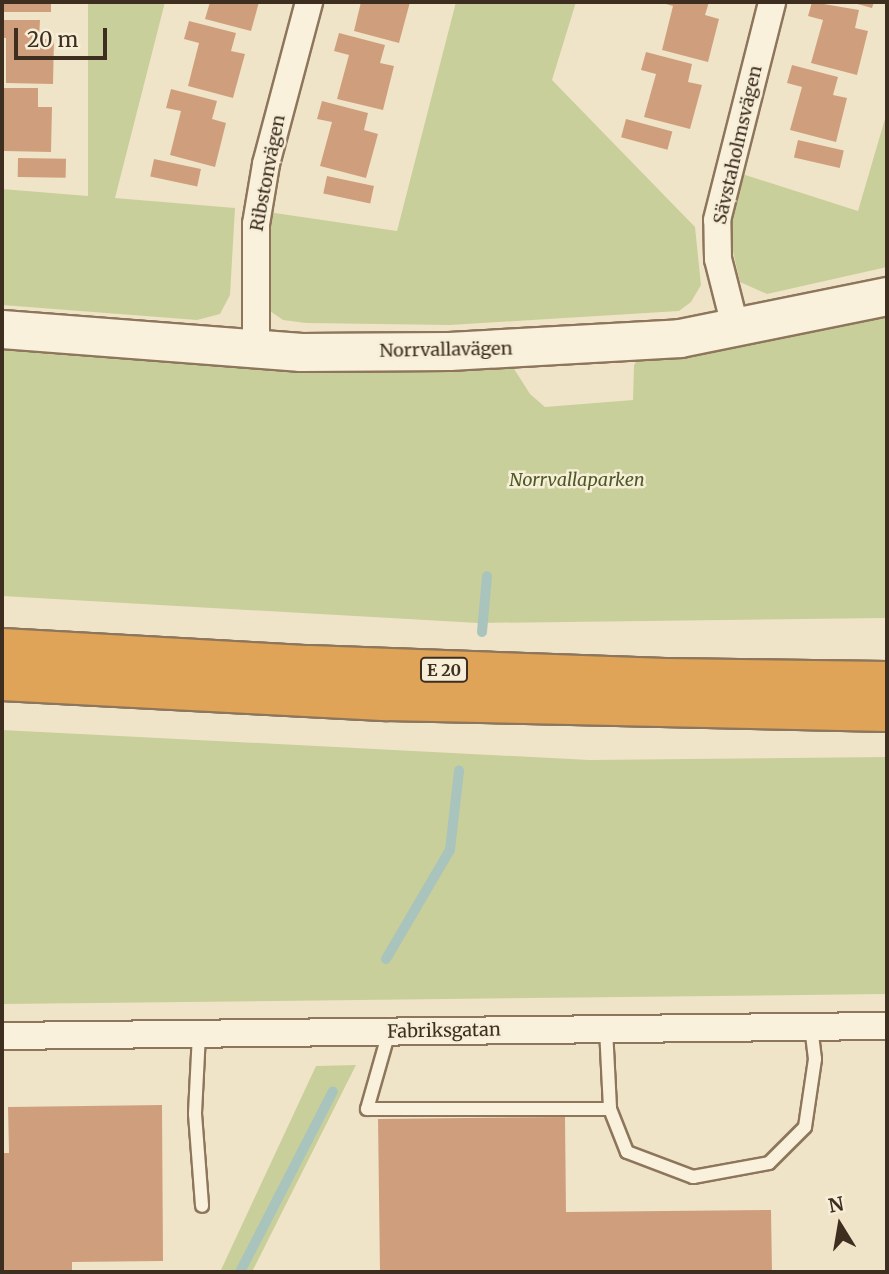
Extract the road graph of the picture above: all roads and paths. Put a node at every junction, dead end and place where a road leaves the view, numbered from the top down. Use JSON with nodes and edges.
{"nodes":[{"id":1,"x":309,"y":2,"type":"edge"},
{"id":2,"x":772,"y":2,"type":"edge"},
{"id":3,"x":887,"y":296,"type":"edge"},
{"id":4,"x":2,"y":329,"type":"edge"},
{"id":5,"x":736,"y":330,"type":"junction"},
{"id":6,"x":256,"y":348,"type":"junction"},
{"id":7,"x":2,"y":648,"type":"edge"},
{"id":8,"x":2,"y":681,"type":"edge"},
{"id":9,"x":887,"y":681,"type":"edge"},
{"id":10,"x":887,"y":712,"type":"edge"},
{"id":11,"x":887,"y":1026,"type":"edge"},
{"id":12,"x":811,"y":1027,"type":"junction"},
{"id":13,"x":606,"y":1029,"type":"junction"},
{"id":14,"x":389,"y":1032,"type":"junction"},
{"id":15,"x":199,"y":1034,"type":"junction"},
{"id":16,"x":2,"y":1036,"type":"edge"},
{"id":17,"x":610,"y":1110,"type":"junction"},
{"id":18,"x":202,"y":1206,"type":"dead end"}],
"edges":[{"from":1,"to":6,"type":"street","name":"Ribstonvägen"},
{"from":2,"to":5,"type":"street","name":"Sävstaholmsvägen"},
{"from":3,"to":5,"type":"street","name":"Norrvallavägen"},
{"from":4,"to":6,"type":"street","name":"Norrvallavägen"},
{"from":5,"to":6,"type":"street","name":"Norrvallavägen"},
{"from":7,"to":9,"type":"highway","number":"E 20"},
{"from":8,"to":10,"type":"highway","number":"E 20"},
{"from":11,"to":12,"type":"street","name":"Fabriksgatan"},
{"from":12,"to":13,"type":"street","name":"Fabriksgatan"},
{"from":12,"to":17,"type":"lane"},
{"from":13,"to":14,"type":"street","name":"Fabriksgatan"},
{"from":13,"to":17,"type":"lane"},
{"from":14,"to":15,"type":"street","name":"Fabriksgatan"},
{"from":14,"to":17,"type":"lane"},
{"from":15,"to":16,"type":"street","name":"Fabriksgatan"},
{"from":15,"to":18,"type":"lane"}]}
